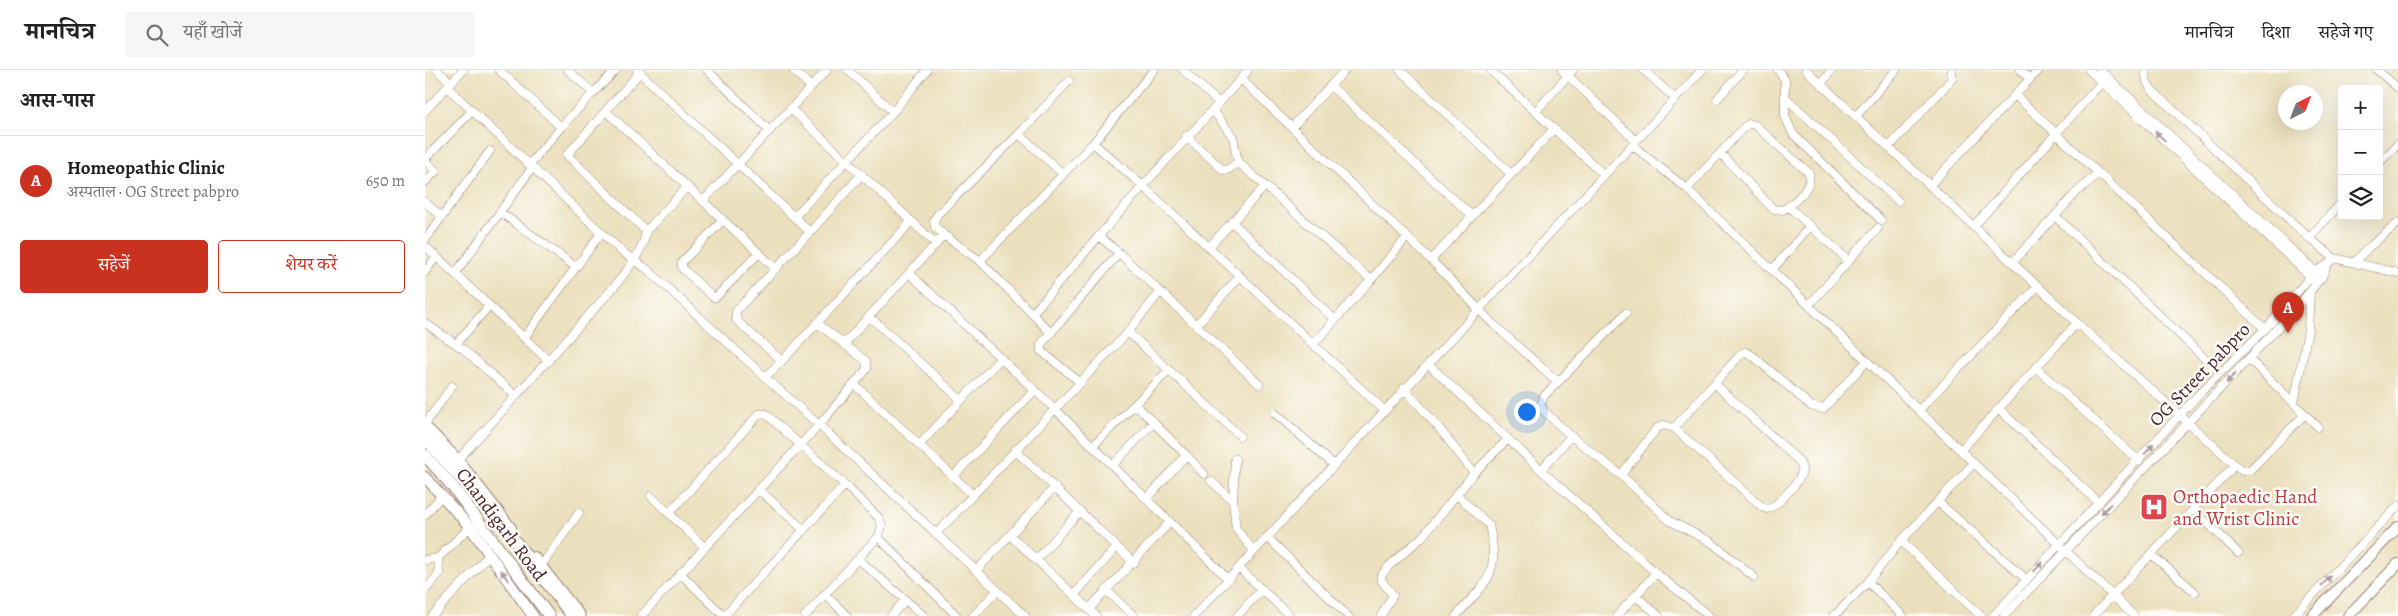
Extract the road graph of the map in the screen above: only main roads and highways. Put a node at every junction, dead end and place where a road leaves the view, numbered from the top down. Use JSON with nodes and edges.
{"nodes":[{"id":1,"x":425,"y":425,"type":"edge"},
{"id":2,"x":425,"y":438,"type":"edge"},
{"id":3,"x":425,"y":456,"type":"edge"},
{"id":4,"x":425,"y":476,"type":"edge"},
{"id":5,"x":2398,"y":527,"type":"edge"},
{"id":6,"x":2398,"y":564,"type":"edge"},
{"id":7,"x":533,"y":616,"type":"edge"},
{"id":8,"x":549,"y":616,"type":"edge"},
{"id":9,"x":572,"y":616,"type":"edge"},
{"id":10,"x":580,"y":616,"type":"edge"},
{"id":11,"x":2312,"y":616,"type":"edge"},
{"id":12,"x":2348,"y":616,"type":"edge"}],
"edges":[{"from":1,"to":10,"type":"main road"},
{"from":2,"to":9,"type":"highway"},
{"from":3,"to":8,"type":"highway","name":"Chandigarh Road"},
{"from":7,"to":4,"type":"main road","one_way":true},
{"from":5,"to":11,"type":"main road"},
{"from":6,"to":12,"type":"main road"}]}
